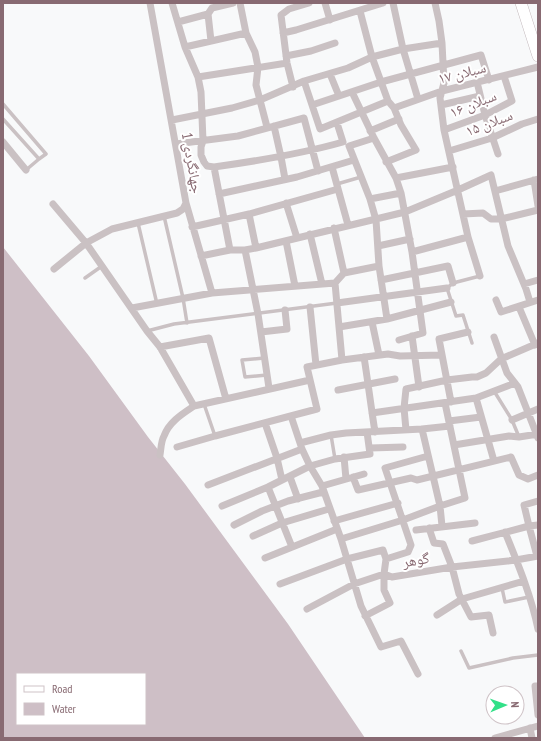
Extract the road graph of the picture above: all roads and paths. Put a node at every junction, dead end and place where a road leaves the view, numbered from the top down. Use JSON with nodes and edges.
{"nodes":[{"id":1,"x":150,"y":3,"type":"edge"},
{"id":2,"x":172,"y":3,"type":"edge"},
{"id":3,"x":233,"y":3,"type":"edge"},
{"id":4,"x":240,"y":3,"type":"edge"},
{"id":5,"x":307,"y":3,"type":"edge"},
{"id":6,"x":325,"y":3,"type":"edge"},
{"id":7,"x":384,"y":3,"type":"edge"},
{"id":8,"x":393,"y":3,"type":"edge"},
{"id":9,"x":435,"y":3,"type":"edge"},
{"id":10,"x":521,"y":3,"type":"edge"},
{"id":11,"x":210,"y":8,"type":"edge"},
{"id":12,"x":360,"y":11,"type":"junction"},
{"id":13,"x":330,"y":20,"type":"junction"},
{"id":14,"x":178,"y":22,"type":"junction"},
{"id":15,"x":246,"y":33,"type":"junction"},
{"id":16,"x":283,"y":33,"type":"junction"},
{"id":17,"x":211,"y":41,"type":"junction"},
{"id":18,"x":335,"y":43,"type":"dead end"},
{"id":19,"x":442,"y":43,"type":"junction"},
{"id":20,"x":186,"y":47,"type":"junction"},
{"id":21,"x":403,"y":49,"type":"junction"},
{"id":22,"x":538,"y":56,"type":"edge"},
{"id":23,"x":372,"y":57,"type":"junction"},
{"id":24,"x":286,"y":59,"type":"junction"},
{"id":25,"x":443,"y":65,"type":"junction"},
{"id":26,"x":258,"y":67,"type":"junction"},
{"id":27,"x":538,"y":67,"type":"edge"},
{"id":28,"x":330,"y":74,"type":"junction"},
{"id":29,"x":410,"y":74,"type":"junction"},
{"id":30,"x":504,"y":76,"type":"junction"},
{"id":31,"x":198,"y":77,"type":"junction"},
{"id":32,"x":489,"y":80,"type":"junction"},
{"id":33,"x":304,"y":82,"type":"junction"},
{"id":34,"x":381,"y":82,"type":"junction"},
{"id":35,"x":477,"y":82,"type":"junction"},
{"id":36,"x":293,"y":86,"type":"junction"},
{"id":37,"x":442,"y":91,"type":"junction"},
{"id":38,"x":352,"y":92,"type":"junction"},
{"id":39,"x":339,"y":96,"type":"junction"},
{"id":40,"x":480,"y":96,"type":"junction"},
{"id":41,"x":418,"y":99,"type":"junction"},
{"id":42,"x":260,"y":100,"type":"junction"},
{"id":43,"x":388,"y":101,"type":"junction"},
{"id":44,"x":3,"y":104,"type":"edge"},
{"id":45,"x":312,"y":105,"type":"junction"},
{"id":46,"x":441,"y":105,"type":"junction"},
{"id":47,"x":394,"y":108,"type":"junction"},
{"id":48,"x":361,"y":113,"type":"junction"},
{"id":49,"x":201,"y":114,"type":"junction"},
{"id":50,"x":485,"y":115,"type":"junction"},
{"id":51,"x":3,"y":118,"type":"edge"},
{"id":52,"x":15,"y":118,"type":"junction"},
{"id":53,"x":399,"y":119,"type":"junction"},
{"id":54,"x":538,"y":119,"type":"edge"},
{"id":55,"x":172,"y":120,"type":"junction"},
{"id":56,"x":336,"y":123,"type":"junction"},
{"id":57,"x":8,"y":124,"type":"junction"},
{"id":58,"x":270,"y":126,"type":"junction"},
{"id":59,"x":444,"y":130,"type":"junction"},
{"id":60,"x":372,"y":134,"type":"junction"},
{"id":61,"x":492,"y":138,"type":"junction"},
{"id":62,"x":203,"y":141,"type":"junction"},
{"id":63,"x":3,"y":142,"type":"edge"},
{"id":64,"x":176,"y":144,"type":"junction"},
{"id":65,"x":313,"y":151,"type":"junction"},
{"id":66,"x":449,"y":151,"type":"junction"},
{"id":67,"x":498,"y":154,"type":"dead end"},
{"id":68,"x":282,"y":157,"type":"junction"},
{"id":69,"x":39,"y":159,"type":"junction"},
{"id":70,"x":354,"y":160,"type":"junction"},
{"id":71,"x":386,"y":162,"type":"junction"},
{"id":72,"x":453,"y":166,"type":"junction"},
{"id":73,"x":214,"y":167,"type":"junction"},
{"id":74,"x":332,"y":167,"type":"junction"},
{"id":75,"x":26,"y":170,"type":"joint"},
{"id":76,"x":318,"y":171,"type":"junction"},
{"id":77,"x":361,"y":177,"type":"junction"},
{"id":78,"x":396,"y":178,"type":"junction"},
{"id":79,"x":285,"y":179,"type":"junction"},
{"id":80,"x":536,"y":180,"type":"edge"},
{"id":81,"x":338,"y":186,"type":"junction"},
{"id":82,"x":458,"y":190,"type":"junction"},
{"id":83,"x":495,"y":191,"type":"junction"},
{"id":84,"x":401,"y":192,"type":"junction"},
{"id":85,"x":219,"y":194,"type":"junction"},
{"id":86,"x":370,"y":199,"type":"junction"},
{"id":87,"x":186,"y":203,"type":"junction"},
{"id":88,"x":286,"y":203,"type":"junction"},
{"id":89,"x":53,"y":204,"type":"dead end"},
{"id":90,"x":538,"y":206,"type":"edge"},
{"id":91,"x":538,"y":210,"type":"edge"},
{"id":92,"x":405,"y":212,"type":"junction"},
{"id":93,"x":249,"y":214,"type":"junction"},
{"id":94,"x":463,"y":214,"type":"junction"},
{"id":95,"x":164,"y":216,"type":"junction"},
{"id":96,"x":501,"y":219,"type":"junction"},
{"id":97,"x":225,"y":220,"type":"junction"},
{"id":98,"x":376,"y":220,"type":"junction"},
{"id":99,"x":138,"y":222,"type":"junction"},
{"id":100,"x":348,"y":225,"type":"junction"},
{"id":101,"x":192,"y":227,"type":"junction"},
{"id":102,"x":334,"y":228,"type":"junction"},
{"id":103,"x":310,"y":234,"type":"junction"},
{"id":104,"x":468,"y":237,"type":"junction"},
{"id":105,"x":297,"y":238,"type":"junction"},
{"id":106,"x":410,"y":239,"type":"junction"},
{"id":107,"x":286,"y":241,"type":"junction"},
{"id":108,"x":86,"y":243,"type":"junction"},
{"id":109,"x":378,"y":246,"type":"junction"},
{"id":110,"x":256,"y":248,"type":"junction"},
{"id":111,"x":230,"y":250,"type":"junction"},
{"id":112,"x":244,"y":250,"type":"junction"},
{"id":113,"x":412,"y":252,"type":"junction"},
{"id":114,"x":201,"y":256,"type":"junction"},
{"id":115,"x":102,"y":266,"type":"junction"},
{"id":116,"x":379,"y":266,"type":"junction"},
{"id":117,"x":54,"y":269,"type":"dead end"},
{"id":118,"x":344,"y":273,"type":"junction"},
{"id":119,"x":415,"y":274,"type":"junction"},
{"id":120,"x":480,"y":276,"type":"joint"},
{"id":121,"x":85,"y":278,"type":"dead end"},
{"id":122,"x":381,"y":280,"type":"junction"},
{"id":123,"x":538,"y":280,"type":"edge"},
{"id":124,"x":335,"y":283,"type":"junction"},
{"id":125,"x":322,"y":284,"type":"junction"},
{"id":126,"x":524,"y":284,"type":"junction"},
{"id":127,"x":295,"y":286,"type":"junction"},
{"id":128,"x":450,"y":286,"type":"junction"},
{"id":129,"x":253,"y":289,"type":"junction"},
{"id":130,"x":417,"y":292,"type":"junction"},
{"id":131,"x":212,"y":293,"type":"junction"},
{"id":132,"x":384,"y":296,"type":"junction"},
{"id":133,"x":183,"y":298,"type":"junction"},
{"id":134,"x":496,"y":300,"type":"dead end"},
{"id":135,"x":538,"y":300,"type":"edge"},
{"id":136,"x":451,"y":302,"type":"junction"},
{"id":137,"x":530,"y":302,"type":"junction"},
{"id":138,"x":337,"y":303,"type":"junction"},
{"id":139,"x":157,"y":304,"type":"junction"},
{"id":140,"x":519,"y":306,"type":"junction"},
{"id":141,"x":310,"y":307,"type":"junction"},
{"id":142,"x":132,"y":308,"type":"junction"},
{"id":143,"x":285,"y":310,"type":"junction"},
{"id":144,"x":419,"y":311,"type":"junction"},
{"id":145,"x":258,"y":314,"type":"junction"},
{"id":146,"x":387,"y":319,"type":"junction"},
{"id":147,"x":372,"y":322,"type":"junction"},
{"id":148,"x":187,"y":323,"type":"junction"},
{"id":149,"x":339,"y":327,"type":"junction"},
{"id":150,"x":147,"y":331,"type":"junction"},
{"id":151,"x":260,"y":332,"type":"junction"},
{"id":152,"x":468,"y":332,"type":"junction"},
{"id":153,"x":412,"y":336,"type":"junction"},
{"id":154,"x":494,"y":337,"type":"dead end"},
{"id":155,"x":399,"y":340,"type":"dead end"},
{"id":156,"x":472,"y":342,"type":"dead end"},
{"id":157,"x":536,"y":344,"type":"edge"},
{"id":158,"x":160,"y":347,"type":"junction"},
{"id":159,"x":378,"y":355,"type":"junction"},
{"id":160,"x":442,"y":355,"type":"junction"},
{"id":161,"x":415,"y":356,"type":"junction"},
{"id":162,"x":364,"y":357,"type":"junction"},
{"id":163,"x":264,"y":358,"type":"junction"},
{"id":164,"x":501,"y":359,"type":"junction"},
{"id":165,"x":342,"y":360,"type":"junction"},
{"id":166,"x":316,"y":365,"type":"junction"},
{"id":167,"x":267,"y":375,"type":"junction"},
{"id":168,"x":395,"y":379,"type":"dead end"},
{"id":169,"x":310,"y":380,"type":"junction"},
{"id":170,"x":447,"y":380,"type":"junction"},
{"id":171,"x":515,"y":383,"type":"junction"},
{"id":172,"x":369,"y":384,"type":"junction"},
{"id":173,"x":419,"y":387,"type":"junction"},
{"id":174,"x":269,"y":388,"type":"junction"},
{"id":175,"x":338,"y":390,"type":"dead end"},
{"id":176,"x":494,"y":391,"type":"junction"},
{"id":177,"x":476,"y":398,"type":"junction"},
{"id":178,"x":226,"y":399,"type":"junction"},
{"id":179,"x":448,"y":403,"type":"junction"},
{"id":180,"x":204,"y":404,"type":"junction"},
{"id":181,"x":194,"y":406,"type":"junction"},
{"id":182,"x":404,"y":408,"type":"junction"},
{"id":183,"x":538,"y":409,"type":"edge"},
{"id":184,"x":528,"y":412,"type":"junction"},
{"id":185,"x":372,"y":413,"type":"junction"},
{"id":186,"x":291,"y":416,"type":"junction"},
{"id":187,"x":481,"y":417,"type":"junction"},
{"id":188,"x":512,"y":420,"type":"junction"},
{"id":189,"x":265,"y":423,"type":"junction"},
{"id":190,"x":449,"y":424,"type":"junction"},
{"id":191,"x":422,"y":429,"type":"junction"},
{"id":192,"x":406,"y":430,"type":"junction"},
{"id":193,"x":371,"y":432,"type":"junction"},
{"id":194,"x":330,"y":435,"type":"junction"},
{"id":195,"x":538,"y":435,"type":"edge"},
{"id":196,"x":215,"y":436,"type":"junction"},
{"id":197,"x":519,"y":436,"type":"junction"},
{"id":198,"x":488,"y":440,"type":"junction"},
{"id":199,"x":454,"y":445,"type":"junction"},
{"id":200,"x":301,"y":446,"type":"junction"},
{"id":201,"x":403,"y":447,"type":"dead end"},
{"id":202,"x":177,"y":448,"type":"dead end"},
{"id":203,"x":370,"y":448,"type":"junction"},
{"id":204,"x":160,"y":455,"type":"dead end"},
{"id":205,"x":428,"y":456,"type":"junction"},
{"id":206,"x":344,"y":457,"type":"junction"},
{"id":207,"x":277,"y":458,"type":"junction"},
{"id":208,"x":335,"y":459,"type":"junction"},
{"id":209,"x":494,"y":461,"type":"junction"},
{"id":210,"x":310,"y":466,"type":"junction"},
{"id":211,"x":459,"y":470,"type":"junction"},
{"id":212,"x":364,"y":474,"type":"dead end"},
{"id":213,"x":538,"y":475,"type":"edge"},
{"id":214,"x":433,"y":476,"type":"junction"},
{"id":215,"x":290,"y":477,"type":"junction"},
{"id":216,"x":350,"y":478,"type":"junction"},
{"id":217,"x":282,"y":480,"type":"junction"},
{"id":218,"x":391,"y":482,"type":"junction"},
{"id":219,"x":208,"y":485,"type":"dead end"},
{"id":220,"x":268,"y":487,"type":"junction"},
{"id":221,"x":323,"y":489,"type":"junction"},
{"id":222,"x":298,"y":499,"type":"junction"},
{"id":223,"x":538,"y":501,"type":"edge"},
{"id":224,"x":398,"y":503,"type":"junction"},
{"id":225,"x":222,"y":506,"type":"dead end"},
{"id":226,"x":276,"y":506,"type":"junction"},
{"id":227,"x":440,"y":506,"type":"junction"},
{"id":228,"x":329,"y":508,"type":"junction"},
{"id":229,"x":403,"y":520,"type":"junction"},
{"id":230,"x":334,"y":521,"type":"junction"},
{"id":231,"x":282,"y":523,"type":"junction"},
{"id":232,"x":475,"y":523,"type":"dead end"},
{"id":233,"x":234,"y":525,"type":"dead end"},
{"id":234,"x":538,"y":525,"type":"edge"},
{"id":235,"x":442,"y":526,"type":"junction"},
{"id":236,"x":529,"y":526,"type":"junction"},
{"id":237,"x":429,"y":528,"type":"junction"},
{"id":238,"x":337,"y":529,"type":"junction"},
{"id":239,"x":416,"y":530,"type":"dead end"},
{"id":240,"x":505,"y":532,"type":"junction"},
{"id":241,"x":253,"y":536,"type":"dead end"},
{"id":242,"x":341,"y":539,"type":"junction"},
{"id":243,"x":472,"y":541,"type":"dead end"},
{"id":244,"x":292,"y":547,"type":"junction"},
{"id":245,"x":537,"y":556,"type":"edge"},
{"id":246,"x":265,"y":558,"type":"dead end"},
{"id":247,"x":347,"y":559,"type":"junction"},
{"id":248,"x":386,"y":559,"type":"junction"},
{"id":249,"x":516,"y":560,"type":"junction"},
{"id":250,"x":452,"y":567,"type":"junction"},
{"id":251,"x":384,"y":574,"type":"junction"},
{"id":252,"x":524,"y":581,"type":"junction"},
{"id":253,"x":280,"y":584,"type":"dead end"},
{"id":254,"x":354,"y":584,"type":"junction"},
{"id":255,"x":501,"y":587,"type":"junction"},
{"id":256,"x":529,"y":597,"type":"junction"},
{"id":257,"x":462,"y":599,"type":"junction"},
{"id":258,"x":307,"y":609,"type":"dead end"},
{"id":259,"x":537,"y":614,"type":"edge"},
{"id":260,"x":437,"y":615,"type":"dead end"},
{"id":261,"x":365,"y":616,"type":"junction"},
{"id":262,"x":538,"y":629,"type":"edge"},
{"id":263,"x":493,"y":633,"type":"dead end"},
{"id":264,"x":461,"y":651,"type":"dead end"},
{"id":265,"x":538,"y":655,"type":"edge"},
{"id":266,"x":418,"y":674,"type":"dead end"},
{"id":267,"x":538,"y":686,"type":"edge"},
{"id":268,"x":538,"y":715,"type":"edge"},
{"id":269,"x":538,"y":726,"type":"edge"},
{"id":270,"x":530,"y":728,"type":"junction"},
{"id":271,"x":495,"y":738,"type":"edge"},
{"id":272,"x":532,"y":738,"type":"edge"}],
"edges":[{"from":1,"to":55,"type":"street","name":"جهانگردی 1"},
{"from":2,"to":14,"type":"street"},
{"from":3,"to":11,"type":"street"},
{"from":4,"to":15,"type":"street"},
{"from":5,"to":16,"type":"street"},
{"from":6,"to":13,"type":"street"},
{"from":7,"to":12,"type":"street"},
{"from":8,"to":21,"type":"street"},
{"from":9,"to":19,"type":"street"},
{"from":10,"to":22,"type":"street"},
{"from":11,"to":14,"type":"street"},
{"from":11,"to":17,"type":"street"},
{"from":12,"to":13,"type":"street"},
{"from":12,"to":23,"type":"street"},
{"from":13,"to":16,"type":"street"},
{"from":14,"to":20,"type":"street"},
{"from":15,"to":17,"type":"street"},
{"from":15,"to":26,"type":"street"},
{"from":16,"to":24,"type":"street"},
{"from":17,"to":20,"type":"street"},
{"from":18,"to":24,"type":"street"},
{"from":19,"to":21,"type":"street"},
{"from":19,"to":25,"type":"street"},
{"from":20,"to":31,"type":"street"},
{"from":21,"to":23,"type":"street"},
{"from":21,"to":29,"type":"street"},
{"from":23,"to":28,"type":"street"},
{"from":23,"to":34,"type":"street"},
{"from":24,"to":26,"type":"street"},
{"from":24,"to":36,"type":"street"},
{"from":25,"to":29,"type":"street"},
{"from":25,"to":32,"type":"street"},
{"from":25,"to":37,"type":"street"},
{"from":26,"to":31,"type":"street"},
{"from":26,"to":42,"type":"street"},
{"from":27,"to":30,"type":"street","name":"سبلان ۱۷"},
{"from":28,"to":33,"type":"street"},
{"from":28,"to":39,"type":"street"},
{"from":29,"to":34,"type":"street"},
{"from":29,"to":41,"type":"street"},
{"from":30,"to":32,"type":"street","name":"سبلان ۱۷"},
{"from":30,"to":50,"type":"street","name":"سبلان ۱۶"},
{"from":31,"to":49,"type":"street"},
{"from":32,"to":35,"type":"street","name":"سبلان ۱۷"},
{"from":33,"to":36,"type":"street"},
{"from":33,"to":45,"type":"street"},
{"from":34,"to":38,"type":"street"},
{"from":34,"to":43,"type":"street"},
{"from":35,"to":37,"type":"street","name":"سبلان ۱۷"},
{"from":35,"to":40,"type":"street"},
{"from":36,"to":42,"type":"street"},
{"from":37,"to":41,"type":"street","name":"سبلان ۱۷"},
{"from":37,"to":46,"type":"street"},
{"from":38,"to":39,"type":"street"},
{"from":38,"to":48,"type":"street"},
{"from":39,"to":45,"type":"street"},
{"from":40,"to":46,"type":"street"},
{"from":40,"to":50,"type":"street"},
{"from":41,"to":47,"type":"street","name":"سبلان ۱۷"},
{"from":42,"to":49,"type":"street"},
{"from":42,"to":58,"type":"street"},
{"from":43,"to":47,"type":"street"},
{"from":43,"to":48,"type":"street"},
{"from":44,"to":52,"type":"lane"},
{"from":45,"to":56,"type":"street"},
{"from":46,"to":59,"type":"street"},
{"from":47,"to":53,"type":"street"},
{"from":48,"to":56,"type":"street"},
{"from":48,"to":60,"type":"street"},
{"from":49,"to":55,"type":"street"},
{"from":49,"to":62,"type":"street"},
{"from":50,"to":59,"type":"street","name":"سبلان ۱۶"},
{"from":50,"to":61,"type":"street"},
{"from":51,"to":57,"type":"lane"},
{"from":52,"to":57,"type":"lane"},
{"from":52,"to":69,"type":"lane"},
{"from":53,"to":60,"type":"street"},
{"from":53,"to":71,"type":"street"},
{"from":54,"to":61,"type":"street","name":"سبلان ۱۵"},
{"from":55,"to":64,"type":"street","name":"جهانگردی 1"},
{"from":56,"to":65,"type":"street"},
{"from":57,"to":69,"type":"lane"},
{"from":58,"to":62,"type":"street"},
{"from":58,"to":65,"type":"street"},
{"from":58,"to":68,"type":"street"},
{"from":59,"to":66,"type":"street"},
{"from":60,"to":70,"type":"street"},
{"from":60,"to":71,"type":"street"},
{"from":61,"to":66,"type":"street","name":"سبلان ۱۵"},
{"from":61,"to":67,"type":"street"},
{"from":62,"to":64,"type":"street"},
{"from":62,"to":73,"type":"street"},
{"from":63,"to":75,"type":"street"},
{"from":64,"to":87,"type":"street","name":"جهانگردی 1"},
{"from":65,"to":68,"type":"street"},
{"from":65,"to":76,"type":"street"},
{"from":66,"to":72,"type":"street"},
{"from":68,"to":73,"type":"street"},
{"from":68,"to":79,"type":"street"},
{"from":69,"to":75,"type":"lane"},
{"from":70,"to":74,"type":"street"},
{"from":70,"to":77,"type":"street"},
{"from":71,"to":78,"type":"street"},
{"from":72,"to":78,"type":"street"},
{"from":72,"to":82,"type":"street"},
{"from":73,"to":85,"type":"street"},
{"from":74,"to":76,"type":"street"},
{"from":74,"to":81,"type":"street"},
{"from":76,"to":79,"type":"street"},
{"from":77,"to":81,"type":"lane"},
{"from":77,"to":86,"type":"street"},
{"from":78,"to":84,"type":"street"},
{"from":79,"to":85,"type":"street"},
{"from":80,"to":83,"type":"street"},
{"from":80,"to":90,"type":"street"},
{"from":81,"to":88,"type":"street"},
{"from":81,"to":100,"type":"street"},
{"from":82,"to":83,"type":"street"},
{"from":82,"to":92,"type":"street"},
{"from":82,"to":94,"type":"street"},
{"from":83,"to":96,"type":"street"},
{"from":84,"to":86,"type":"street"},
{"from":84,"to":92,"type":"street"},
{"from":85,"to":97,"type":"street"},
{"from":86,"to":98,"type":"street"},
{"from":87,"to":95,"type":"street","name":"جهانگردی 1"},
{"from":87,"to":101,"type":"street"},
{"from":88,"to":93,"type":"street"},
{"from":88,"to":105,"type":"street"},
{"from":89,"to":108,"type":"street"},
{"from":91,"to":96,"type":"street"},
{"from":92,"to":98,"type":"street"},
{"from":92,"to":106,"type":"street"},
{"from":93,"to":97,"type":"street"},
{"from":93,"to":110,"type":"street"},
{"from":94,"to":96,"type":"street"},
{"from":94,"to":104,"type":"street"},
{"from":95,"to":99,"type":"street","name":"جهانگردی 1"},
{"from":95,"to":133,"type":"lane"},
{"from":96,"to":126,"type":"street"},
{"from":97,"to":101,"type":"street"},
{"from":97,"to":111,"type":"street"},
{"from":98,"to":100,"type":"street"},
{"from":98,"to":109,"type":"street"},
{"from":99,"to":108,"type":"street","name":"جهانگردی 1"},
{"from":99,"to":139,"type":"lane"},
{"from":100,"to":102,"type":"street"},
{"from":101,"to":114,"type":"street"},
{"from":102,"to":103,"type":"street"},
{"from":102,"to":118,"type":"street"},
{"from":103,"to":105,"type":"street"},
{"from":103,"to":125,"type":"street"},
{"from":104,"to":113,"type":"street"},
{"from":104,"to":120,"type":"street"},
{"from":105,"to":107,"type":"street"},
{"from":106,"to":109,"type":"street"},
{"from":106,"to":113,"type":"street"},
{"from":107,"to":110,"type":"street"},
{"from":107,"to":127,"type":"street"},
{"from":108,"to":115,"type":"street"},
{"from":108,"to":117,"type":"street","name":"جهانگردی 1"},
{"from":109,"to":116,"type":"street"},
{"from":110,"to":112,"type":"street"},
{"from":111,"to":112,"type":"street"},
{"from":111,"to":114,"type":"street"},
{"from":112,"to":129,"type":"street"},
{"from":113,"to":119,"type":"street"},
{"from":114,"to":131,"type":"street"},
{"from":115,"to":121,"type":"lane"},
{"from":115,"to":142,"type":"street"},
{"from":116,"to":118,"type":"street"},
{"from":116,"to":122,"type":"street"},
{"from":118,"to":124,"type":"street"},
{"from":119,"to":122,"type":"street"},
{"from":119,"to":128,"type":"street"},
{"from":119,"to":130,"type":"street"},
{"from":120,"to":128,"type":"lane"},
{"from":122,"to":132,"type":"street"},
{"from":123,"to":126,"type":"street"},
{"from":124,"to":125,"type":"street"},
{"from":124,"to":138,"type":"street"},
{"from":125,"to":127,"type":"street"},
{"from":126,"to":137,"type":"street"},
{"from":127,"to":129,"type":"street"},
{"from":128,"to":130,"type":"street"},
{"from":128,"to":136,"type":"lane"},
{"from":129,"to":131,"type":"street"},
{"from":129,"to":145,"type":"street"},
{"from":130,"to":132,"type":"street"},
{"from":130,"to":144,"type":"street"},
{"from":131,"to":133,"type":"street"},
{"from":132,"to":138,"type":"street"},
{"from":132,"to":146,"type":"street"},
{"from":133,"to":139,"type":"street"},
{"from":133,"to":148,"type":"lane"},
{"from":134,"to":140,"type":"street"},
{"from":135,"to":137,"type":"street"},
{"from":136,"to":144,"type":"street"},
{"from":136,"to":152,"type":"lane"},
{"from":137,"to":140,"type":"street"},
{"from":138,"to":141,"type":"lane"},
{"from":138,"to":149,"type":"street"},
{"from":139,"to":142,"type":"street"},
{"from":140,"to":157,"type":"street"},
{"from":141,"to":143,"type":"lane"},
{"from":141,"to":166,"type":"street"},
{"from":142,"to":150,"type":"street"},
{"from":143,"to":145,"type":"lane"},
{"from":143,"to":151,"type":"street"},
{"from":144,"to":146,"type":"street"},
{"from":144,"to":153,"type":"street"},
{"from":145,"to":148,"type":"lane"},
{"from":145,"to":151,"type":"street"},
{"from":146,"to":147,"type":"street"},
{"from":147,"to":149,"type":"street"},
{"from":147,"to":159,"type":"street"},
{"from":148,"to":150,"type":"lane"},
{"from":149,"to":165,"type":"street"},
{"from":150,"to":158,"type":"street"},
{"from":151,"to":163,"type":"street"},
{"from":152,"to":156,"type":"lane"},
{"from":152,"to":160,"type":"street"},
{"from":153,"to":155,"type":"street"},
{"from":153,"to":161,"type":"street"},
{"from":154,"to":164,"type":"street"},
{"from":157,"to":164,"type":"street"},
{"from":158,"to":178,"type":"street"},
{"from":158,"to":181,"type":"street"},
{"from":159,"to":161,"type":"street"},
{"from":159,"to":162,"type":"street"},
{"from":160,"to":161,"type":"street"},
{"from":160,"to":170,"type":"street"},
{"from":161,"to":173,"type":"street"},
{"from":162,"to":165,"type":"street"},
{"from":162,"to":172,"type":"street"},
{"from":163,"to":167,"type":"street"},
{"from":163,"to":167,"type":"lane"},
{"from":164,"to":170,"type":"street"},
{"from":164,"to":171,"type":"street"},
{"from":165,"to":166,"type":"street"},
{"from":166,"to":169,"type":"street"},
{"from":167,"to":174,"type":"street"},
{"from":168,"to":172,"type":"street"},
{"from":169,"to":174,"type":"street"},
{"from":169,"to":186,"type":"street"},
{"from":170,"to":173,"type":"street"},
{"from":170,"to":179,"type":"street"},
{"from":171,"to":176,"type":"street"},
{"from":171,"to":184,"type":"street"},
{"from":172,"to":175,"type":"street"},
{"from":172,"to":185,"type":"street"},
{"from":173,"to":182,"type":"street"},
{"from":174,"to":178,"type":"street"},
{"from":176,"to":177,"type":"street"},
{"from":176,"to":188,"type":"lane"},
{"from":177,"to":179,"type":"street"},
{"from":177,"to":187,"type":"street"},
{"from":178,"to":180,"type":"street"},
{"from":179,"to":182,"type":"street"},
{"from":179,"to":190,"type":"street"},
{"from":180,"to":181,"type":"street"},
{"from":180,"to":196,"type":"lane"},
{"from":181,"to":204,"type":"street"},
{"from":182,"to":185,"type":"street"},
{"from":182,"to":192,"type":"street"},
{"from":183,"to":184,"type":"street"},
{"from":184,"to":188,"type":"street"},
{"from":184,"to":195,"type":"street"},
{"from":185,"to":193,"type":"street"},
{"from":186,"to":189,"type":"street"},
{"from":186,"to":200,"type":"street"},
{"from":187,"to":190,"type":"street"},
{"from":187,"to":198,"type":"street"},
{"from":188,"to":197,"type":"lane"},
{"from":189,"to":196,"type":"street"},
{"from":189,"to":207,"type":"street"},
{"from":190,"to":191,"type":"street"},
{"from":190,"to":199,"type":"street"},
{"from":191,"to":192,"type":"street"},
{"from":191,"to":205,"type":"street"},
{"from":192,"to":193,"type":"street"},
{"from":193,"to":194,"type":"street"},
{"from":193,"to":203,"type":"street"},
{"from":194,"to":200,"type":"street"},
{"from":194,"to":208,"type":"lane"},
{"from":195,"to":197,"type":"street"},
{"from":196,"to":202,"type":"street"},
{"from":197,"to":198,"type":"street"},
{"from":198,"to":199,"type":"street"},
{"from":198,"to":209,"type":"street"},
{"from":199,"to":211,"type":"street"},
{"from":200,"to":207,"type":"street"},
{"from":200,"to":210,"type":"street"},
{"from":201,"to":203,"type":"street"},
{"from":203,"to":206,"type":"street"},
{"from":205,"to":214,"type":"street"},
{"from":205,"to":218,"type":"street"},
{"from":206,"to":208,"type":"street"},
{"from":206,"to":216,"type":"street"},
{"from":207,"to":217,"type":"street"},
{"from":207,"to":219,"type":"street"},
{"from":208,"to":210,"type":"street"},
{"from":209,"to":211,"type":"street"},
{"from":209,"to":213,"type":"street"},
{"from":210,"to":215,"type":"street"},
{"from":210,"to":221,"type":"street"},
{"from":211,"to":214,"type":"street"},
{"from":211,"to":227,"type":"street"},
{"from":212,"to":216,"type":"street"},
{"from":214,"to":218,"type":"street"},
{"from":214,"to":227,"type":"street"},
{"from":215,"to":217,"type":"street"},
{"from":215,"to":222,"type":"street"},
{"from":216,"to":218,"type":"street"},
{"from":216,"to":221,"type":"street"},
{"from":217,"to":220,"type":"street"},
{"from":218,"to":224,"type":"street"},
{"from":220,"to":225,"type":"street"},
{"from":220,"to":226,"type":"street"},
{"from":221,"to":222,"type":"street"},
{"from":221,"to":228,"type":"street"},
{"from":222,"to":226,"type":"street"},
{"from":223,"to":236,"type":"street"},
{"from":224,"to":229,"type":"street"},
{"from":224,"to":230,"type":"street"},
{"from":226,"to":231,"type":"street"},
{"from":226,"to":233,"type":"street"},
{"from":227,"to":229,"type":"street"},
{"from":227,"to":235,"type":"street"},
{"from":228,"to":230,"type":"street"},
{"from":228,"to":231,"type":"street"},
{"from":229,"to":242,"type":"street"},
{"from":229,"to":248,"type":"street"},
{"from":230,"to":238,"type":"street"},
{"from":231,"to":241,"type":"street"},
{"from":231,"to":244,"type":"street"},
{"from":232,"to":235,"type":"street"},
{"from":234,"to":236,"type":"street"},
{"from":235,"to":237,"type":"street"},
{"from":236,"to":240,"type":"street"},
{"from":236,"to":245,"type":"street"},
{"from":237,"to":239,"type":"street"},
{"from":237,"to":250,"type":"street"},
{"from":238,"to":242,"type":"street"},
{"from":238,"to":244,"type":"street"},
{"from":240,"to":243,"type":"street"},
{"from":240,"to":249,"type":"street"},
{"from":242,"to":247,"type":"street"},
{"from":244,"to":246,"type":"street"},
{"from":245,"to":249,"type":"street","name":"گوهر"},
{"from":247,"to":248,"type":"street"},
{"from":247,"to":253,"type":"street"},
{"from":247,"to":254,"type":"street"},
{"from":248,"to":251,"type":"street"},
{"from":249,"to":250,"type":"street","name":"گوهر"},
{"from":249,"to":252,"type":"street"},
{"from":250,"to":251,"type":"street","name":"گوهر"},
{"from":250,"to":257,"type":"street"},
{"from":251,"to":254,"type":"street","name":"گوهر"},
{"from":251,"to":261,"type":"street"},
{"from":252,"to":255,"type":"street"},
{"from":252,"to":256,"type":"street"},
{"from":254,"to":258,"type":"street","name":"گوهر"},
{"from":254,"to":261,"type":"street"},
{"from":255,"to":256,"type":"lane"},
{"from":255,"to":257,"type":"street"},
{"from":256,"to":259,"type":"street"},
{"from":257,"to":260,"type":"street"},
{"from":257,"to":263,"type":"street"},
{"from":259,"to":262,"type":"street"},
{"from":261,"to":266,"type":"street"},
{"from":264,"to":265,"type":"lane"},
{"from":267,"to":268,"type":"street"},
{"from":269,"to":270,"type":"street"},
{"from":270,"to":271,"type":"street"},
{"from":270,"to":272,"type":"street"}]}
